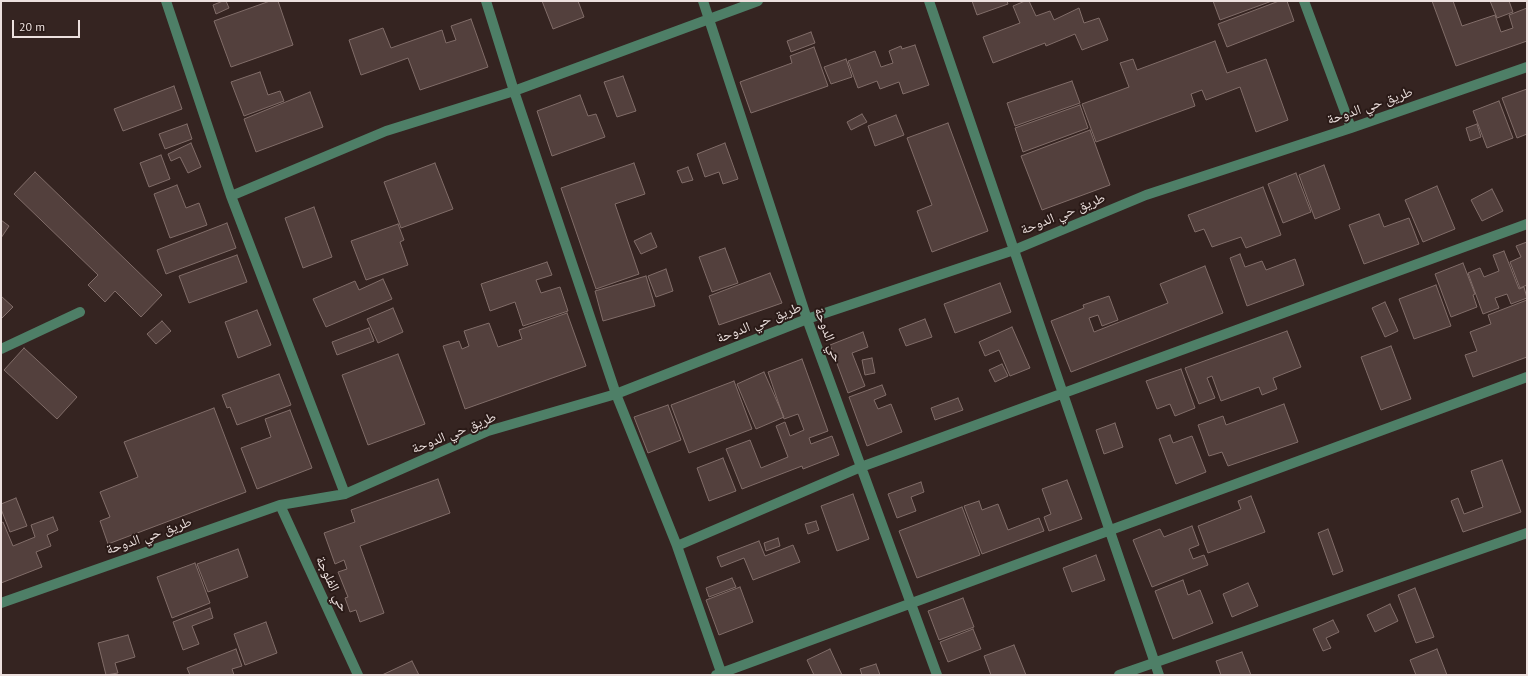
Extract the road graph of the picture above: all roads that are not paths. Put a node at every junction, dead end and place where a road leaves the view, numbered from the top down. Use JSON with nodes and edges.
{"nodes":[{"id":1,"x":166,"y":1,"type":"edge"},
{"id":2,"x":486,"y":1,"type":"edge"},
{"id":3,"x":703,"y":1,"type":"edge"},
{"id":4,"x":758,"y":1,"type":"edge"},
{"id":5,"x":928,"y":1,"type":"edge"},
{"id":6,"x":1304,"y":1,"type":"edge"},
{"id":7,"x":708,"y":18,"type":"junction"},
{"id":8,"x":1527,"y":67,"type":"edge"},
{"id":9,"x":514,"y":91,"type":"junction"},
{"id":10,"x":1351,"y":128,"type":"junction"},
{"id":11,"x":230,"y":196,"type":"junction"},
{"id":12,"x":1527,"y":224,"type":"edge"},
{"id":13,"x":1014,"y":250,"type":"junction"},
{"id":14,"x":80,"y":312,"type":"dead end"},
{"id":15,"x":807,"y":319,"type":"junction"},
{"id":16,"x":1,"y":349,"type":"edge"},
{"id":17,"x":1527,"y":376,"type":"edge"},
{"id":18,"x":1061,"y":393,"type":"junction"},
{"id":19,"x":616,"y":394,"type":"junction"},
{"id":20,"x":861,"y":467,"type":"junction"},
{"id":21,"x":345,"y":494,"type":"junction"},
{"id":22,"x":280,"y":505,"type":"junction"},
{"id":23,"x":1109,"y":529,"type":"junction"},
{"id":24,"x":1527,"y":533,"type":"edge"},
{"id":25,"x":677,"y":546,"type":"junction"},
{"id":26,"x":1,"y":603,"type":"edge"},
{"id":27,"x":910,"y":603,"type":"junction"},
{"id":28,"x":1154,"y":662,"type":"junction"},
{"id":29,"x":720,"y":674,"type":"edge"},
{"id":30,"x":358,"y":675,"type":"edge"},
{"id":31,"x":936,"y":675,"type":"edge"},
{"id":32,"x":1119,"y":675,"type":"edge"},
{"id":33,"x":1159,"y":675,"type":"edge"}],
"edges":[{"from":1,"to":11,"type":"street"},
{"from":2,"to":9,"type":"street"},
{"from":3,"to":7,"type":"street","name":"حي الدوحة"},
{"from":4,"to":7,"type":"street"},
{"from":5,"to":13,"type":"street"},
{"from":6,"to":10,"type":"street"},
{"from":7,"to":9,"type":"street"},
{"from":7,"to":15,"type":"street","name":"حي الدوحة"},
{"from":8,"to":10,"type":"street","name":"طريق حي الدوحة"},
{"from":9,"to":11,"type":"street"},
{"from":9,"to":19,"type":"street"},
{"from":10,"to":13,"type":"street","name":"طريق حي الدوحة"},
{"from":11,"to":21,"type":"street"},
{"from":12,"to":18,"type":"street"},
{"from":13,"to":15,"type":"street","name":"طريق حي الدوحة"},
{"from":13,"to":18,"type":"street"},
{"from":14,"to":16,"type":"street"},
{"from":15,"to":19,"type":"street","name":"طريق حي الدوحة"},
{"from":15,"to":20,"type":"street","name":"حي الدوحة"},
{"from":17,"to":23,"type":"street"},
{"from":18,"to":20,"type":"street"},
{"from":18,"to":23,"type":"street"},
{"from":19,"to":21,"type":"street","name":"طريق حي الدوحة"},
{"from":19,"to":25,"type":"street"},
{"from":20,"to":25,"type":"street"},
{"from":20,"to":27,"type":"street","name":"حي الدوحة"},
{"from":21,"to":22,"type":"street","name":"طريق حي الدوحة"},
{"from":22,"to":26,"type":"street","name":"طريق حي الدوحة"},
{"from":22,"to":30,"type":"street","name":"حي الفلوجة"},
{"from":23,"to":27,"type":"street"},
{"from":23,"to":28,"type":"street"},
{"from":24,"to":28,"type":"street"},
{"from":25,"to":29,"type":"street"},
{"from":27,"to":29,"type":"street"},
{"from":27,"to":31,"type":"street","name":"حي الدوحة"},
{"from":28,"to":32,"type":"street"},
{"from":28,"to":33,"type":"street"}]}
